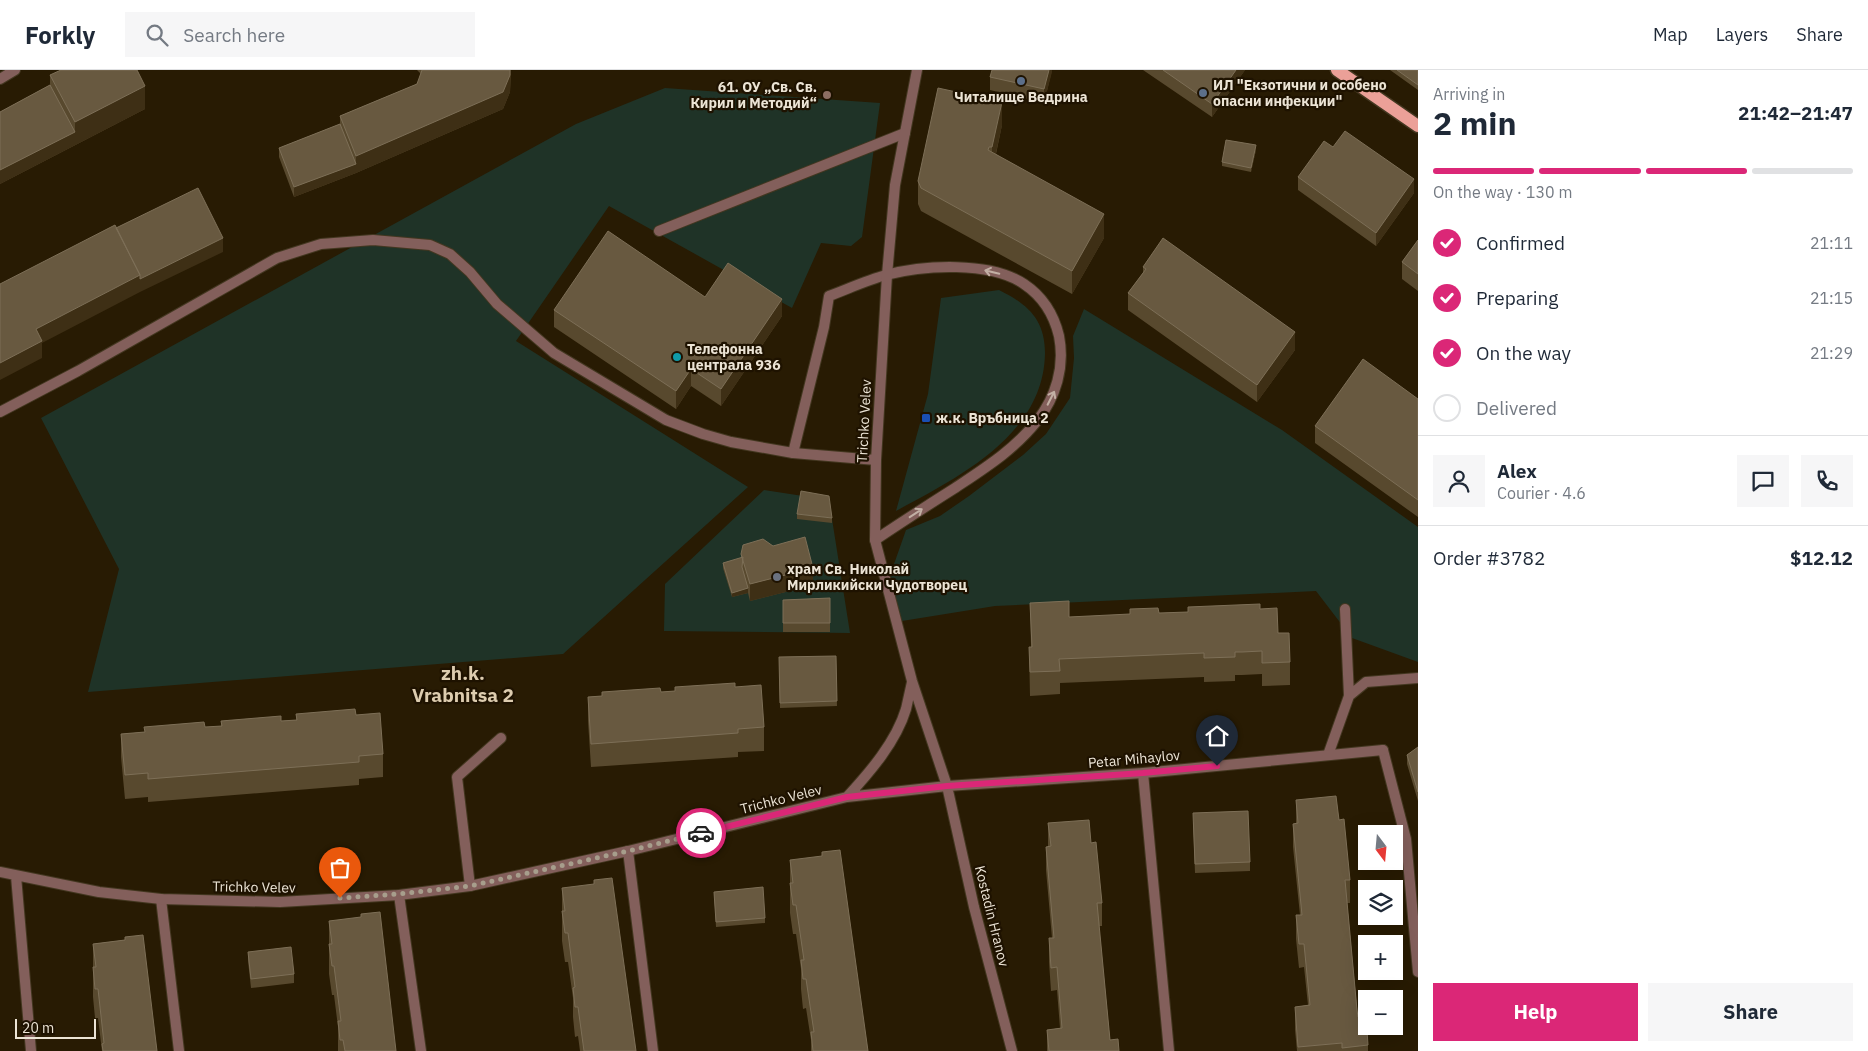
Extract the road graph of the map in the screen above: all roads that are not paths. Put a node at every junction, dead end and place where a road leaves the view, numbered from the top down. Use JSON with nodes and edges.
{"nodes":[{"id":1,"x":15,"y":70,"type":"edge"},
{"id":2,"x":918,"y":70,"type":"edge"},
{"id":3,"x":1337,"y":70,"type":"edge"},
{"id":4,"x":0,"y":79,"type":"edge"},
{"id":5,"x":1418,"y":126,"type":"edge"},
{"id":6,"x":905,"y":133,"type":"junction"},
{"id":7,"x":658,"y":231,"type":"dead end"},
{"id":8,"x":887,"y":275,"type":"junction"},
{"id":9,"x":0,"y":412,"type":"edge"},
{"id":10,"x":793,"y":453,"type":"junction"},
{"id":11,"x":876,"y":460,"type":"junction"},
{"id":12,"x":875,"y":540,"type":"junction"},
{"id":13,"x":1344,"y":608,"type":"dead end"},
{"id":14,"x":1418,"y":678,"type":"edge"},
{"id":15,"x":912,"y":681,"type":"junction"},
{"id":16,"x":1349,"y":696,"type":"junction"},
{"id":17,"x":501,"y":738,"type":"dead end"},
{"id":18,"x":1328,"y":755,"type":"junction"},
{"id":19,"x":1143,"y":773,"type":"junction"},
{"id":20,"x":947,"y":786,"type":"junction"},
{"id":21,"x":847,"y":797,"type":"junction"},
{"id":22,"x":628,"y":851,"type":"junction"},
{"id":23,"x":0,"y":872,"type":"edge"},
{"id":24,"x":16,"y":876,"type":"junction"},
{"id":25,"x":470,"y":886,"type":"junction"},
{"id":26,"x":399,"y":894,"type":"junction"},
{"id":27,"x":161,"y":899,"type":"junction"},
{"id":28,"x":1418,"y":972,"type":"edge"},
{"id":29,"x":31,"y":1051,"type":"edge"},
{"id":30,"x":179,"y":1051,"type":"edge"},
{"id":31,"x":421,"y":1051,"type":"edge"},
{"id":32,"x":653,"y":1051,"type":"edge"},
{"id":33,"x":1012,"y":1051,"type":"edge"},
{"id":34,"x":1169,"y":1051,"type":"edge"}],
"edges":[{"from":1,"to":4,"type":"street"},
{"from":2,"to":6,"type":"street","name":"Trichko Velev"},
{"from":3,"to":5,"type":"main road"},
{"from":6,"to":7,"type":"street"},
{"from":6,"to":8,"type":"street","name":"Trichko Velev"},
{"from":8,"to":10,"type":"street"},
{"from":8,"to":11,"type":"street","name":"Trichko Velev"},
{"from":12,"to":8,"type":"street","one_way":true},
{"from":9,"to":10,"type":"street"},
{"from":10,"to":11,"type":"street"},
{"from":11,"to":12,"type":"street","name":"Trichko Velev"},
{"from":12,"to":15,"type":"street","name":"Trichko Velev"},
{"from":13,"to":16,"type":"street"},
{"from":14,"to":16,"type":"street"},
{"from":15,"to":20,"type":"street","name":"Trichko Velev"},
{"from":15,"to":21,"type":"street"},
{"from":16,"to":18,"type":"street"},
{"from":17,"to":25,"type":"street"},
{"from":18,"to":19,"type":"street","name":"Petar Mihaylov"},
{"from":18,"to":28,"type":"street","name":"Petar Mihaylov"},
{"from":19,"to":20,"type":"street","name":"Petar Mihaylov"},
{"from":19,"to":34,"type":"street"},
{"from":20,"to":21,"type":"street","name":"Trichko Velev"},
{"from":20,"to":33,"type":"street","name":"Kostadin Hranov"},
{"from":21,"to":22,"type":"street","name":"Trichko Velev"},
{"from":22,"to":25,"type":"street","name":"Trichko Velev"},
{"from":22,"to":32,"type":"street"},
{"from":23,"to":24,"type":"street","name":"Trichko Velev"},
{"from":24,"to":27,"type":"street","name":"Trichko Velev"},
{"from":24,"to":29,"type":"street"},
{"from":25,"to":26,"type":"street","name":"Trichko Velev"},
{"from":26,"to":27,"type":"street","name":"Trichko Velev"},
{"from":26,"to":31,"type":"street"},
{"from":27,"to":30,"type":"street"}]}
